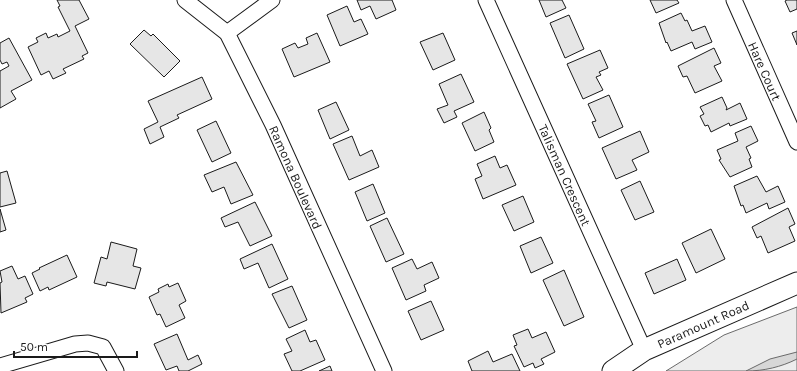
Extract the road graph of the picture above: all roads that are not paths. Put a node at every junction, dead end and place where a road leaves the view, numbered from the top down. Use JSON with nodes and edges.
{"nodes":[{"id":1,"x":185,"y":0,"type":"edge"},
{"id":2,"x":272,"y":0,"type":"edge"},
{"id":3,"x":486,"y":0,"type":"edge"},
{"id":4,"x":734,"y":0,"type":"edge"},
{"id":5,"x":226,"y":33,"type":"junction"},
{"id":6,"x":797,"y":142,"type":"edge"},
{"id":7,"x":797,"y":283,"type":"edge"},
{"id":8,"x":644,"y":350,"type":"junction"},
{"id":9,"x":0,"y":366,"type":"edge"},
{"id":10,"x":116,"y":371,"type":"edge"},
{"id":11,"x":384,"y":371,"type":"edge"},
{"id":12,"x":614,"y":371,"type":"edge"}],
"edges":[{"from":1,"to":5,"type":"street","name":"Ramona Boulevard"},
{"from":2,"to":5,"type":"street"},
{"from":3,"to":8,"type":"street","name":"Talisman Crescent"},
{"from":4,"to":6,"type":"street","name":"Hare Court"},
{"from":5,"to":11,"type":"street","name":"Ramona Boulevard"},
{"from":7,"to":8,"type":"street","name":"Paramount Road"},
{"from":8,"to":12,"type":"street","name":"Paramount Road"},
{"from":9,"to":10,"type":"street"}]}
